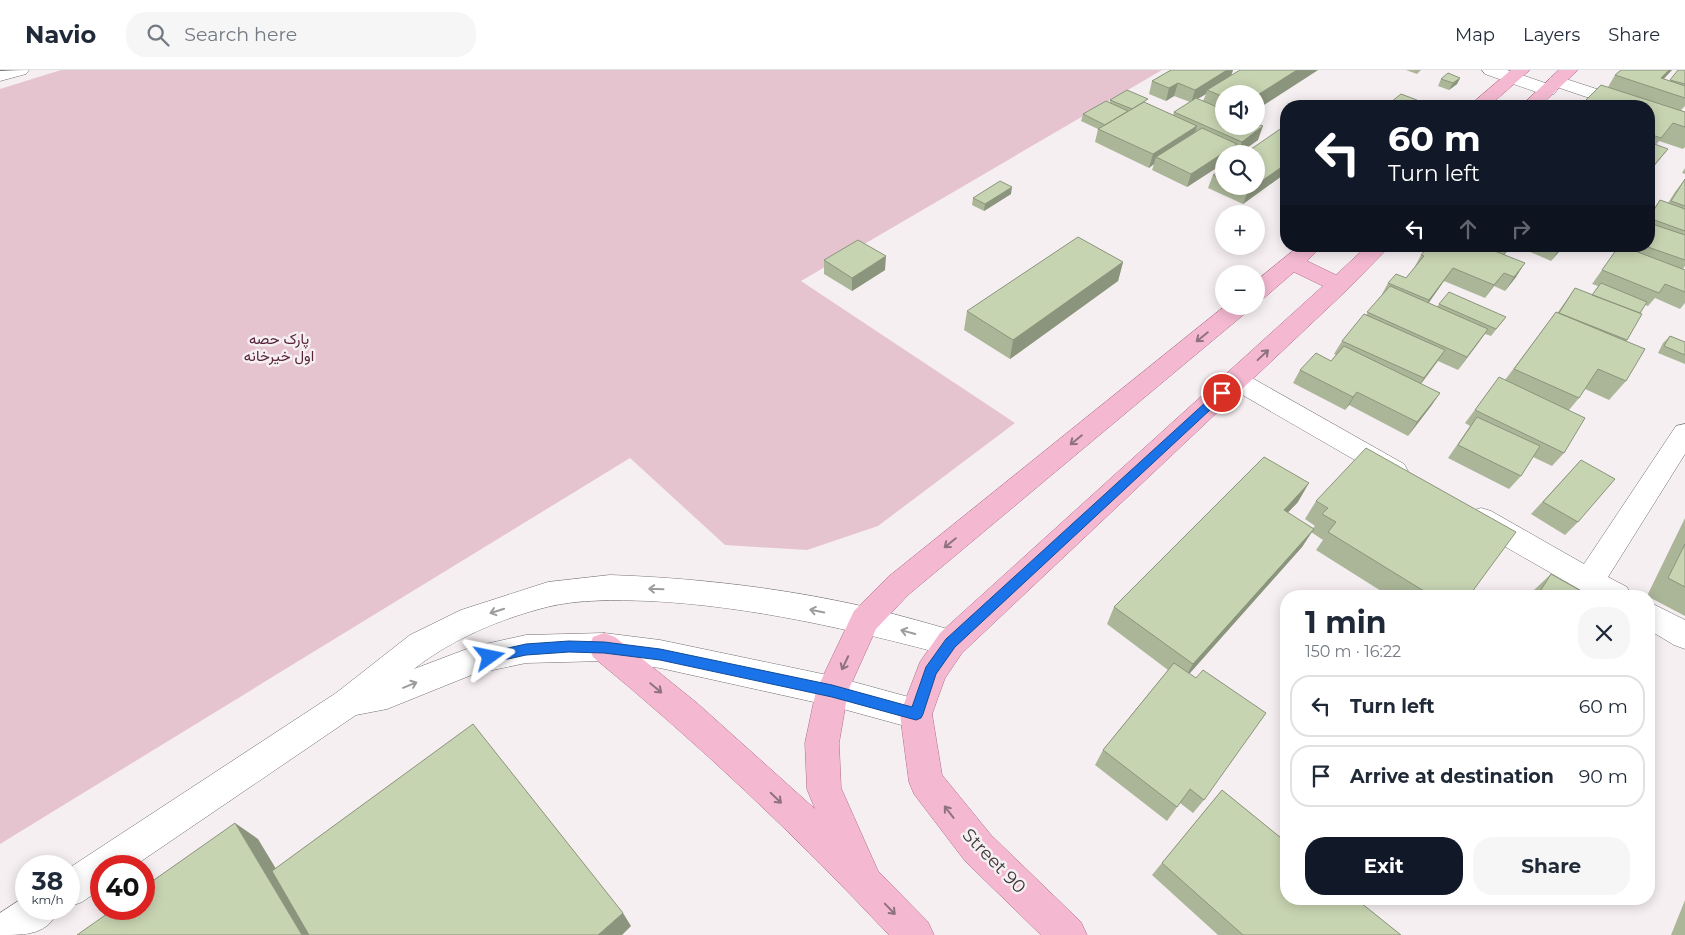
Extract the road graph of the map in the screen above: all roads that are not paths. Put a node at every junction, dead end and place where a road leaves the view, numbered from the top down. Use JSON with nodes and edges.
{"nodes":[{"id":1,"x":20,"y":70,"type":"edge"},
{"id":2,"x":1491,"y":70,"type":"edge"},
{"id":3,"x":1517,"y":74,"type":"edge"},
{"id":4,"x":0,"y":76,"type":"edge"},
{"id":5,"x":1558,"y":80,"type":"edge"},
{"id":6,"x":1485,"y":100,"type":"edge"},
{"id":7,"x":1536,"y":100,"type":"edge"},
{"id":8,"x":1613,"y":100,"type":"edge"},
{"id":9,"x":1305,"y":252,"type":"edge"},
{"id":10,"x":1374,"y":252,"type":"edge"},
{"id":11,"x":1293,"y":263,"type":"junction"},
{"id":12,"x":1265,"y":285,"type":"edge"},
{"id":13,"x":1339,"y":285,"type":"junction"},
{"id":14,"x":1229,"y":315,"type":"edge"},
{"id":15,"x":1236,"y":380,"type":"junction"},
{"id":16,"x":1685,"y":433,"type":"edge"},
{"id":17,"x":1417,"y":483,"type":"edge"},
{"id":18,"x":1460,"y":508,"type":"edge"},
{"id":19,"x":1589,"y":581,"type":"junction"},
{"id":20,"x":1605,"y":590,"type":"edge"},
{"id":21,"x":1655,"y":618,"type":"edge"},
{"id":22,"x":865,"y":620,"type":"junction"},
{"id":23,"x":1685,"y":636,"type":"edge"},
{"id":24,"x":951,"y":643,"type":"junction"},
{"id":25,"x":604,"y":647,"type":"junction"},
{"id":26,"x":832,"y":691,"type":"junction"},
{"id":27,"x":347,"y":703,"type":"junction"},
{"id":28,"x":916,"y":714,"type":"junction"},
{"id":29,"x":120,"y":855,"type":"edge"},
{"id":30,"x":865,"y":883,"type":"junction"},
{"id":31,"x":24,"y":920,"type":"edge"},
{"id":32,"x":1,"y":935,"type":"edge"},
{"id":33,"x":915,"y":935,"type":"edge"},
{"id":34,"x":1068,"y":935,"type":"edge"}],
"edges":[{"from":1,"to":4,"type":"street"},
{"from":2,"to":3,"type":"street"},
{"from":3,"to":5,"type":"street"},
{"from":3,"to":6,"type":"main road"},
{"from":5,"to":7,"type":"main road"},
{"from":5,"to":8,"type":"street"},
{"from":9,"to":11,"type":"main road"},
{"from":10,"to":13,"type":"main road"},
{"from":11,"to":12,"type":"main road"},
{"from":11,"to":13,"type":"main road"},
{"from":15,"to":13,"type":"main road","one_way":true},
{"from":14,"to":22,"type":"main road","one_way":true},
{"from":15,"to":17,"type":"street"},
{"from":15,"to":24,"type":"main road"},
{"from":16,"to":19,"type":"street"},
{"from":18,"to":19,"type":"street"},
{"from":19,"to":20,"type":"street"},
{"from":21,"to":23,"type":"street"},
{"from":24,"to":22,"type":"street","one_way":true},
{"from":22,"to":26,"type":"main road","one_way":true},
{"from":22,"to":27,"type":"street","one_way":true},
{"from":24,"to":28,"type":"main road"},
{"from":25,"to":26,"type":"street"},
{"from":27,"to":25,"type":"street","one_way":true},
{"from":25,"to":30,"type":"main road","one_way":true},
{"from":26,"to":28,"type":"street"},
{"from":26,"to":30,"type":"main road"},
{"from":27,"to":29,"type":"street"},
{"from":34,"to":28,"type":"main road","name":"Street 90","one_way":true},
{"from":30,"to":33,"type":"main road","one_way":true},
{"from":31,"to":32,"type":"street"}]}
